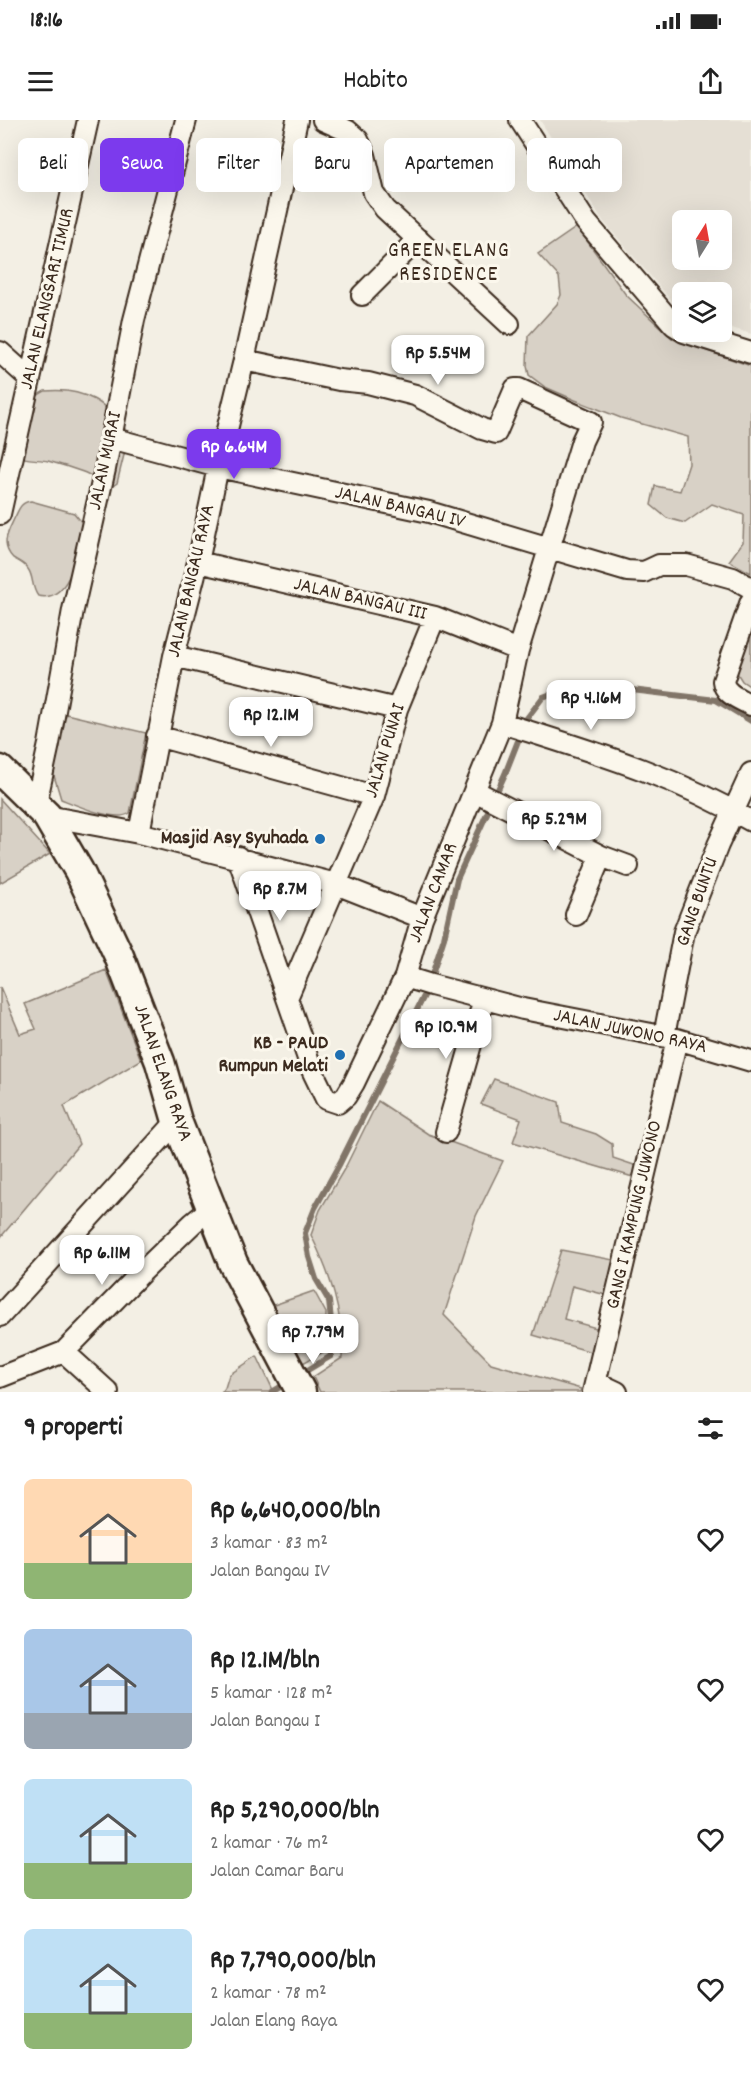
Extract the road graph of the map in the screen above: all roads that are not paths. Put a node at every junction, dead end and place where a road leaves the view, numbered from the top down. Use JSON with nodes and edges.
{"nodes":[{"id":1,"x":88,"y":120,"type":"edge"},
{"id":2,"x":186,"y":120,"type":"edge"},
{"id":3,"x":297,"y":120,"type":"edge"},
{"id":4,"x":323,"y":120,"type":"edge"},
{"id":5,"x":522,"y":120,"type":"edge"},
{"id":6,"x":418,"y":239,"type":"junction"},
{"id":7,"x":362,"y":295,"type":"dead end"},
{"id":8,"x":508,"y":324,"type":"dead end"},
{"id":9,"x":672,"y":324,"type":"edge"},
{"id":10,"x":717,"y":342,"type":"edge"},
{"id":11,"x":0,"y":352,"type":"edge"},
{"id":12,"x":751,"y":353,"type":"edge"},
{"id":13,"x":244,"y":360,"type":"junction"},
{"id":14,"x":29,"y":378,"type":"junction"},
{"id":15,"x":111,"y":438,"type":"junction"},
{"id":16,"x":218,"y":467,"type":"junction"},
{"id":17,"x":3,"y":482,"type":"edge"},
{"id":18,"x":0,"y":514,"type":"edge"},
{"id":19,"x":548,"y":548,"type":"junction"},
{"id":20,"x":198,"y":562,"type":"junction"},
{"id":21,"x":751,"y":588,"type":"edge"},
{"id":22,"x":751,"y":601,"type":"edge"},
{"id":23,"x":435,"y":617,"type":"junction"},
{"id":24,"x":518,"y":650,"type":"junction"},
{"id":25,"x":174,"y":656,"type":"junction"},
{"id":26,"x":751,"y":705,"type":"edge"},
{"id":27,"x":397,"y":709,"type":"junction"},
{"id":28,"x":516,"y":728,"type":"junction"},
{"id":29,"x":157,"y":736,"type":"junction"},
{"id":30,"x":0,"y":770,"type":"edge"},
{"id":31,"x":751,"y":773,"type":"edge"},
{"id":32,"x":374,"y":796,"type":"junction"},
{"id":33,"x":485,"y":796,"type":"junction"},
{"id":34,"x":42,"y":810,"type":"junction"},
{"id":35,"x":734,"y":811,"type":"junction"},
{"id":36,"x":751,"y":821,"type":"edge"},
{"id":37,"x":139,"y":833,"type":"junction"},
{"id":38,"x":601,"y":856,"type":"junction"},
{"id":39,"x":238,"y":857,"type":"junction"},
{"id":40,"x":628,"y":867,"type":"dead end"},
{"id":41,"x":336,"y":884,"type":"junction"},
{"id":42,"x":576,"y":915,"type":"dead end"},
{"id":43,"x":422,"y":918,"type":"junction"},
{"id":44,"x":417,"y":981,"type":"junction"},
{"id":45,"x":287,"y":998,"type":"junction"},
{"id":46,"x":484,"y":999,"type":"junction"},
{"id":47,"x":670,"y":1037,"type":"junction"},
{"id":48,"x":751,"y":1062,"type":"edge"},
{"id":49,"x":177,"y":1121,"type":"junction"},
{"id":50,"x":446,"y":1132,"type":"dead end"},
{"id":51,"x":210,"y":1209,"type":"junction"},
{"id":52,"x":0,"y":1316,"type":"edge"},
{"id":53,"x":64,"y":1352,"type":"junction"},
{"id":54,"x":0,"y":1377,"type":"edge"},
{"id":55,"x":595,"y":1387,"type":"edge"},
{"id":56,"x":108,"y":1392,"type":"edge"},
{"id":57,"x":301,"y":1392,"type":"edge"},
{"id":58,"x":617,"y":1392,"type":"edge"}],
"edges":[{"from":1,"to":14,"type":"street","name":"JALAN ELANGSARI TIMUR"},
{"from":2,"to":15,"type":"street","name":"JALAN MURAI"},
{"from":3,"to":13,"type":"street","name":"JALAN BANGAU RAYA"},
{"from":4,"to":6,"type":"street"},
{"from":5,"to":9,"type":"street"},
{"from":6,"to":7,"type":"street"},
{"from":6,"to":8,"type":"street"},
{"from":10,"to":12,"type":"street"},
{"from":11,"to":14,"type":"street"},
{"from":13,"to":16,"type":"street","name":"JALAN BANGAU RAYA"},
{"from":13,"to":19,"type":"street","name":"JALAN CAMAR"},
{"from":14,"to":17,"type":"street","name":"JALAN ELANGSARI TIMUR"},
{"from":15,"to":16,"type":"street","name":"JALAN BANGAU IV"},
{"from":15,"to":34,"type":"street","name":"JALAN MURAI"},
{"from":16,"to":19,"type":"street","name":"JALAN BANGAU IV"},
{"from":16,"to":20,"type":"street","name":"JALAN BANGAU RAYA"},
{"from":17,"to":18,"type":"street","name":"JALAN ELANGSARI TIMUR"},
{"from":19,"to":21,"type":"street","name":"JALAN BANGAU IV"},
{"from":19,"to":24,"type":"street","name":"JALAN CAMAR"},
{"from":20,"to":23,"type":"street","name":"JALAN BANGAU III"},
{"from":20,"to":25,"type":"street","name":"JALAN BANGAU RAYA"},
{"from":22,"to":26,"type":"street"},
{"from":23,"to":24,"type":"street","name":"JALAN BANGAU III"},
{"from":23,"to":27,"type":"street","name":"JALAN PUNAI"},
{"from":24,"to":28,"type":"street","name":"JALAN CAMAR"},
{"from":25,"to":27,"type":"street"},
{"from":25,"to":29,"type":"street","name":"JALAN BANGAU RAYA"},
{"from":27,"to":32,"type":"street","name":"JALAN PUNAI"},
{"from":28,"to":33,"type":"street","name":"JALAN CAMAR"},
{"from":28,"to":35,"type":"street"},
{"from":29,"to":32,"type":"street"},
{"from":29,"to":37,"type":"street","name":"JALAN BANGAU RAYA"},
{"from":30,"to":34,"type":"main road","name":"JALAN ELANG RAYA"},
{"from":31,"to":35,"type":"street","name":"GANG BUNTU"},
{"from":32,"to":41,"type":"street","name":"JALAN PUNAI"},
{"from":33,"to":38,"type":"street"},
{"from":33,"to":43,"type":"street","name":"JALAN CAMAR"},
{"from":34,"to":37,"type":"street"},
{"from":34,"to":49,"type":"main road","name":"JALAN ELANG RAYA"},
{"from":35,"to":36,"type":"street"},
{"from":35,"to":47,"type":"street","name":"GANG BUNTU"},
{"from":37,"to":39,"type":"street"},
{"from":38,"to":40,"type":"street"},
{"from":38,"to":42,"type":"street"},
{"from":39,"to":41,"type":"street"},
{"from":39,"to":45,"type":"street"},
{"from":41,"to":43,"type":"street"},
{"from":41,"to":45,"type":"street","name":"JALAN PUNAI"},
{"from":43,"to":44,"type":"street","name":"JALAN CAMAR"},
{"from":44,"to":45,"type":"street","name":"JALAN CAMAR"},
{"from":44,"to":46,"type":"street","name":"JALAN JUWONO RAYA"},
{"from":46,"to":47,"type":"street","name":"JALAN JUWONO RAYA"},
{"from":46,"to":50,"type":"street"},
{"from":47,"to":48,"type":"street","name":"JALAN JUWONO RAYA"},
{"from":47,"to":55,"type":"street","name":"GANG I KAMPUNG JUWONO"},
{"from":49,"to":51,"type":"main road","name":"JALAN ELANG RAYA"},
{"from":49,"to":52,"type":"street"},
{"from":51,"to":53,"type":"street"},
{"from":51,"to":57,"type":"main road","name":"JALAN ELANG RAYA"},
{"from":53,"to":54,"type":"street"},
{"from":53,"to":56,"type":"street"},
{"from":55,"to":58,"type":"street"}]}
